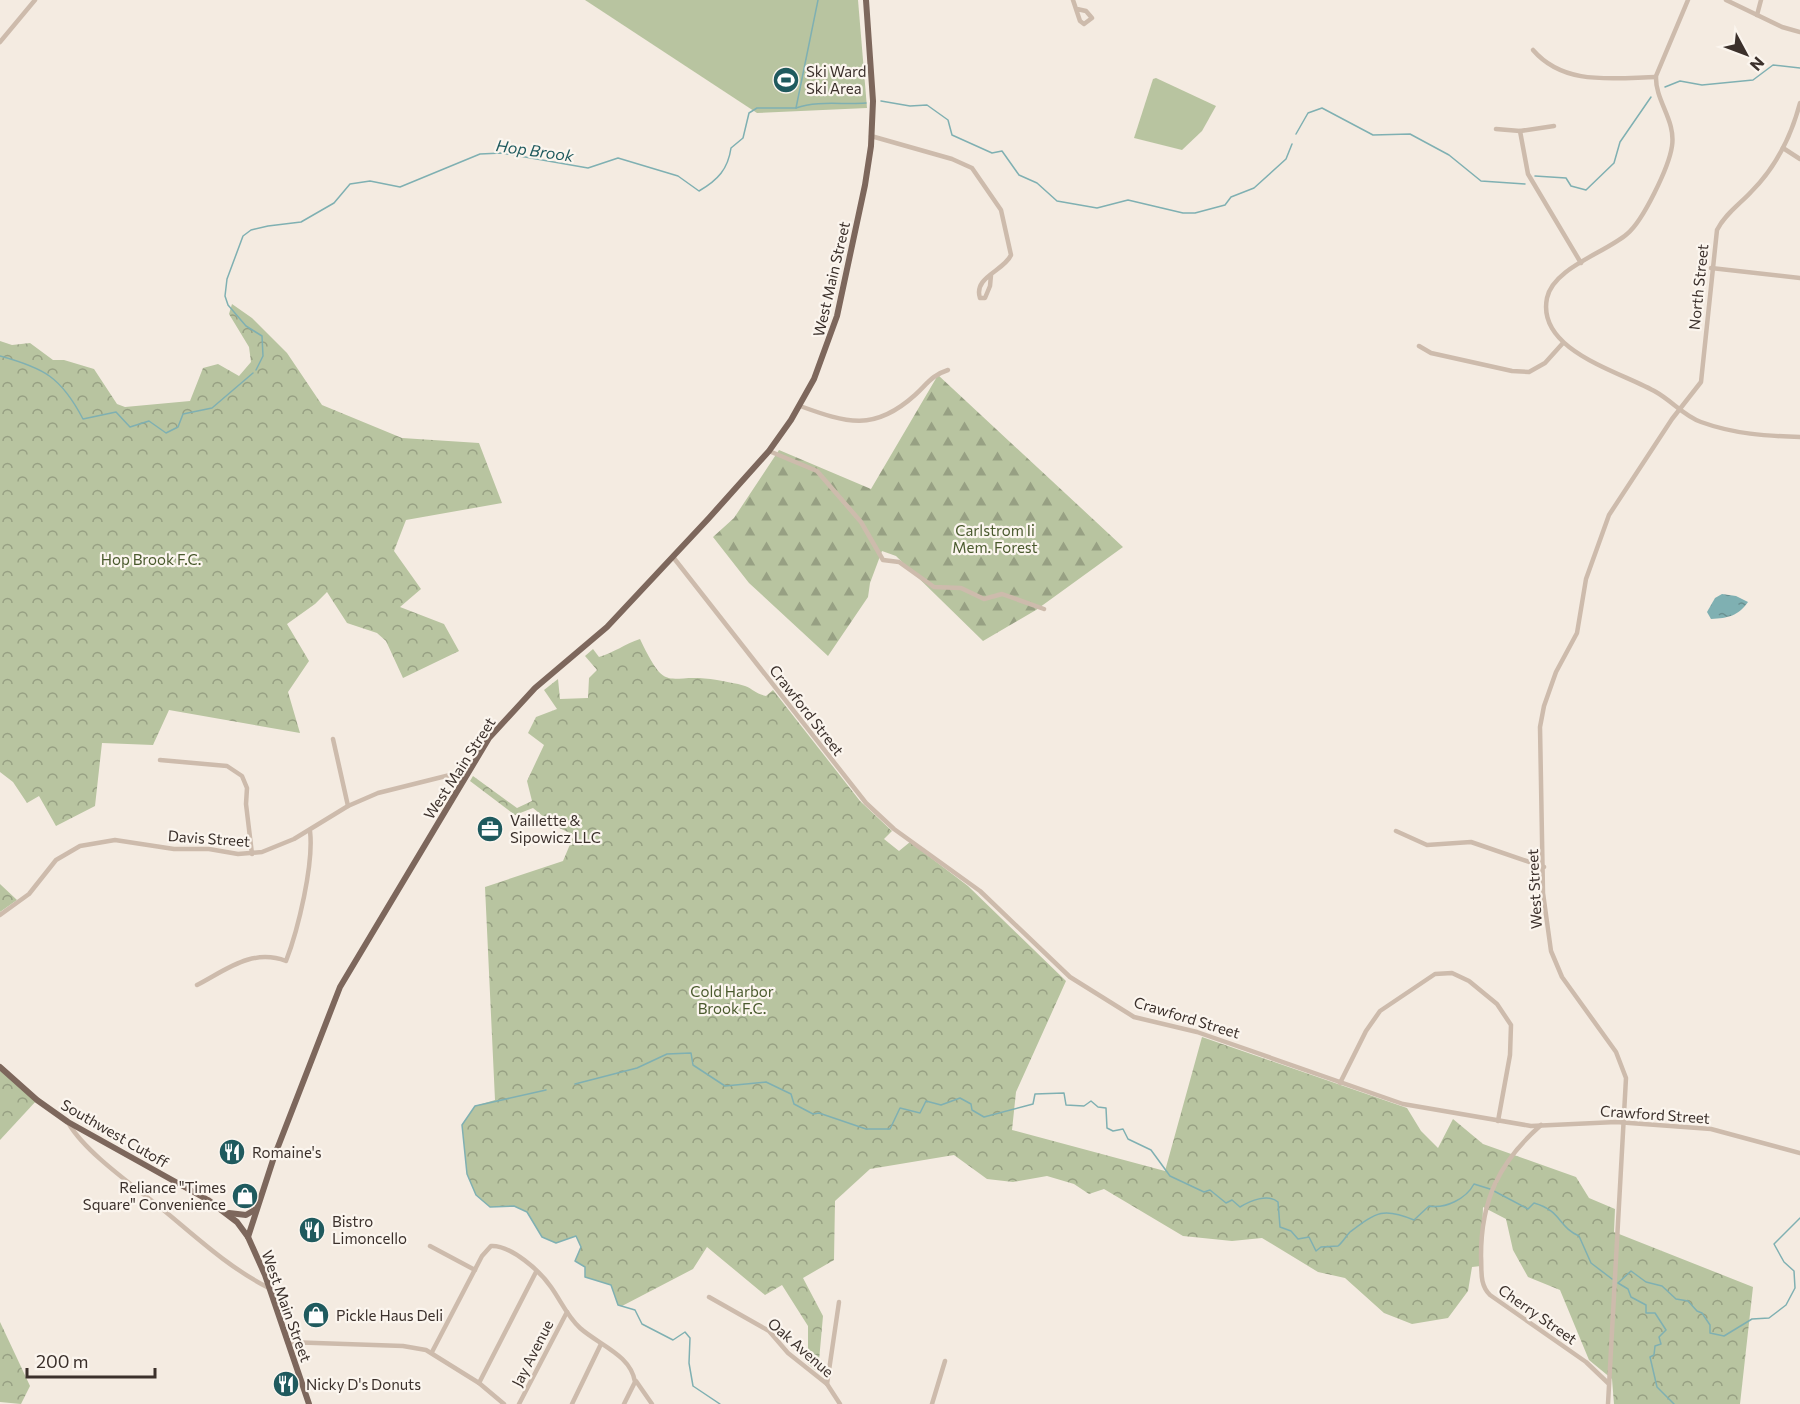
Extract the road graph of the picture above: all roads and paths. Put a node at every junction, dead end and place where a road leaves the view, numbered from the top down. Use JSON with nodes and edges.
{"nodes":[{"id":1,"x":35,"y":0,"type":"edge"},
{"id":2,"x":866,"y":0,"type":"edge"},
{"id":3,"x":1072,"y":0,"type":"edge"},
{"id":4,"x":1688,"y":0,"type":"edge"},
{"id":5,"x":1726,"y":0,"type":"edge"},
{"id":6,"x":1761,"y":0,"type":"edge"},
{"id":7,"x":1077,"y":9,"type":"dead end"},
{"id":8,"x":1757,"y":15,"type":"junction"},
{"id":9,"x":1800,"y":32,"type":"edge"},
{"id":10,"x":0,"y":42,"type":"edge"},
{"id":11,"x":1533,"y":50,"type":"dead end"},
{"id":12,"x":1656,"y":77,"type":"junction"},
{"id":13,"x":1800,"y":104,"type":"edge"},
{"id":14,"x":1554,"y":126,"type":"dead end"},
{"id":15,"x":1496,"y":129,"type":"dead end"},
{"id":16,"x":1520,"y":131,"type":"junction"},
{"id":17,"x":871,"y":136,"type":"junction"},
{"id":18,"x":1784,"y":148,"type":"junction"},
{"id":19,"x":1800,"y":159,"type":"edge"},
{"id":20,"x":1581,"y":263,"type":"junction"},
{"id":21,"x":1712,"y":268,"type":"junction"},
{"id":22,"x":991,"y":275,"type":"junction"},
{"id":23,"x":1800,"y":278,"type":"edge"},
{"id":24,"x":1563,"y":343,"type":"junction"},
{"id":25,"x":1419,"y":346,"type":"dead end"},
{"id":26,"x":948,"y":370,"type":"dead end"},
{"id":27,"x":800,"y":406,"type":"junction"},
{"id":28,"x":1680,"y":410,"type":"junction"},
{"id":29,"x":1672,"y":418,"type":"joint"},
{"id":30,"x":1800,"y":437,"type":"edge"},
{"id":31,"x":769,"y":452,"type":"junction"},
{"id":32,"x":673,"y":557,"type":"junction"},
{"id":33,"x":1044,"y":609,"type":"dead end"},
{"id":34,"x":333,"y":739,"type":"dead end"},
{"id":35,"x":160,"y":760,"type":"dead end"},
{"id":36,"x":464,"y":778,"type":"junction"},
{"id":37,"x":348,"y":806,"type":"junction"},
{"id":38,"x":310,"y":831,"type":"junction"},
{"id":39,"x":1396,"y":831,"type":"dead end"},
{"id":40,"x":252,"y":854,"type":"junction"},
{"id":41,"x":1544,"y":867,"type":"junction"},
{"id":42,"x":0,"y":915,"type":"edge"},
{"id":43,"x":197,"y":985,"type":"dead end"},
{"id":44,"x":0,"y":1067,"type":"edge"},
{"id":45,"x":1340,"y":1083,"type":"junction"},
{"id":46,"x":1498,"y":1121,"type":"junction"},
{"id":47,"x":68,"y":1122,"type":"junction"},
{"id":48,"x":1623,"y":1123,"type":"junction"},
{"id":49,"x":1541,"y":1125,"type":"junction"},
{"id":50,"x":1800,"y":1153,"type":"edge"},
{"id":51,"x":259,"y":1207,"type":"junction"},
{"id":52,"x":228,"y":1212,"type":"junction"},
{"id":53,"x":248,"y":1237,"type":"junction"},
{"id":54,"x":430,"y":1246,"type":"dead end"},
{"id":55,"x":475,"y":1270,"type":"junction"},
{"id":56,"x":536,"y":1272,"type":"junction"},
{"id":57,"x":269,"y":1288,"type":"junction"},
{"id":58,"x":709,"y":1297,"type":"dead end"},
{"id":59,"x":839,"y":1302,"type":"dead end"},
{"id":60,"x":567,"y":1312,"type":"junction"},
{"id":61,"x":287,"y":1342,"type":"junction"},
{"id":62,"x":601,"y":1344,"type":"junction"},
{"id":63,"x":432,"y":1352,"type":"junction"},
{"id":64,"x":945,"y":1361,"type":"dead end"},
{"id":65,"x":635,"y":1378,"type":"junction"},
{"id":66,"x":479,"y":1383,"type":"junction"},
{"id":67,"x":1608,"y":1383,"type":"junction"},
{"id":68,"x":827,"y":1384,"type":"junction"},
{"id":69,"x":309,"y":1404,"type":"edge"},
{"id":70,"x":504,"y":1404,"type":"edge"},
{"id":71,"x":519,"y":1404,"type":"edge"},
{"id":72,"x":572,"y":1404,"type":"edge"},
{"id":73,"x":624,"y":1404,"type":"edge"},
{"id":74,"x":652,"y":1404,"type":"edge"},
{"id":75,"x":840,"y":1404,"type":"edge"},
{"id":76,"x":932,"y":1404,"type":"edge"},
{"id":77,"x":1608,"y":1404,"type":"edge"}],
"edges":[{"from":1,"to":10,"type":"street"},
{"from":2,"to":17,"type":"main road","name":"West Main Street"},
{"from":3,"to":7,"type":"street"},
{"from":4,"to":12,"type":"street"},
{"from":5,"to":8,"type":"street"},
{"from":6,"to":8,"type":"street"},
{"from":8,"to":9,"type":"street"},
{"from":11,"to":12,"type":"street"},
{"from":12,"to":20,"type":"street"},
{"from":13,"to":18,"type":"street","name":"North Street"},
{"from":14,"to":16,"type":"street"},
{"from":15,"to":16,"type":"street"},
{"from":16,"to":20,"type":"street"},
{"from":17,"to":22,"type":"street"},
{"from":17,"to":27,"type":"main road","name":"West Main Street"},
{"from":18,"to":19,"type":"street"},
{"from":18,"to":21,"type":"street","name":"North Street"},
{"from":20,"to":24,"type":"street"},
{"from":21,"to":23,"type":"street"},
{"from":21,"to":28,"type":"street","name":"North Street"},
{"from":22,"to":22,"type":"street"},
{"from":24,"to":25,"type":"street"},
{"from":24,"to":28,"type":"street"},
{"from":26,"to":27,"type":"street"},
{"from":27,"to":31,"type":"main road","name":"West Main Street"},
{"from":28,"to":29,"type":"street","name":"North Street"},
{"from":28,"to":30,"type":"street"},
{"from":29,"to":41,"type":"street","name":"West Street"},
{"from":31,"to":32,"type":"main road","name":"West Main Street"},
{"from":31,"to":33,"type":"street"},
{"from":32,"to":36,"type":"main road","name":"West Main Street"},
{"from":32,"to":45,"type":"street","name":"Crawford Street"},
{"from":34,"to":37,"type":"street"},
{"from":35,"to":40,"type":"street"},
{"from":36,"to":37,"type":"street","name":"Davis Street"},
{"from":36,"to":51,"type":"main road","name":"West Main Street"},
{"from":37,"to":38,"type":"street","name":"Davis Street"},
{"from":38,"to":40,"type":"street","name":"Davis Street"},
{"from":38,"to":43,"type":"street"},
{"from":39,"to":41,"type":"street"},
{"from":40,"to":42,"type":"street","name":"Davis Street"},
{"from":41,"to":48,"type":"street","name":"West Street"},
{"from":44,"to":47,"type":"main road","name":"Southwest Cutoff"},
{"from":45,"to":46,"type":"street","name":"Crawford Street"},
{"from":45,"to":46,"type":"street"},
{"from":46,"to":49,"type":"street","name":"Crawford Street"},
{"from":47,"to":52,"type":"main road","name":"Southwest Cutoff"},
{"from":47,"to":57,"type":"street"},
{"from":48,"to":49,"type":"street","name":"Crawford Street"},
{"from":48,"to":50,"type":"street","name":"Crawford Street"},
{"from":48,"to":67,"type":"street","name":"West Street"},
{"from":49,"to":67,"type":"street","name":"Cherry Street"},
{"from":51,"to":52,"type":"main road"},
{"from":51,"to":53,"type":"main road","name":"West Main Street"},
{"from":52,"to":53,"type":"main road","name":"Southwest Cutoff"},
{"from":53,"to":57,"type":"main road","name":"West Main Street"},
{"from":54,"to":55,"type":"street"},
{"from":55,"to":56,"type":"street"},
{"from":55,"to":63,"type":"street"},
{"from":56,"to":60,"type":"street"},
{"from":56,"to":66,"type":"street"},
{"from":57,"to":61,"type":"main road","name":"West Main Street"},
{"from":58,"to":68,"type":"street","name":"Oak Avenue"},
{"from":59,"to":68,"type":"street"},
{"from":60,"to":62,"type":"street"},
{"from":60,"to":71,"type":"street","name":"Jay Avenue"},
{"from":61,"to":63,"type":"street"},
{"from":61,"to":69,"type":"main road","name":"West Main Street"},
{"from":62,"to":65,"type":"street"},
{"from":62,"to":72,"type":"street"},
{"from":63,"to":66,"type":"street"},
{"from":64,"to":76,"type":"street"},
{"from":65,"to":73,"type":"street"},
{"from":65,"to":74,"type":"street"},
{"from":66,"to":70,"type":"street"},
{"from":67,"to":77,"type":"street","name":"West Street"},
{"from":68,"to":75,"type":"street","name":"Oak Avenue"}]}
